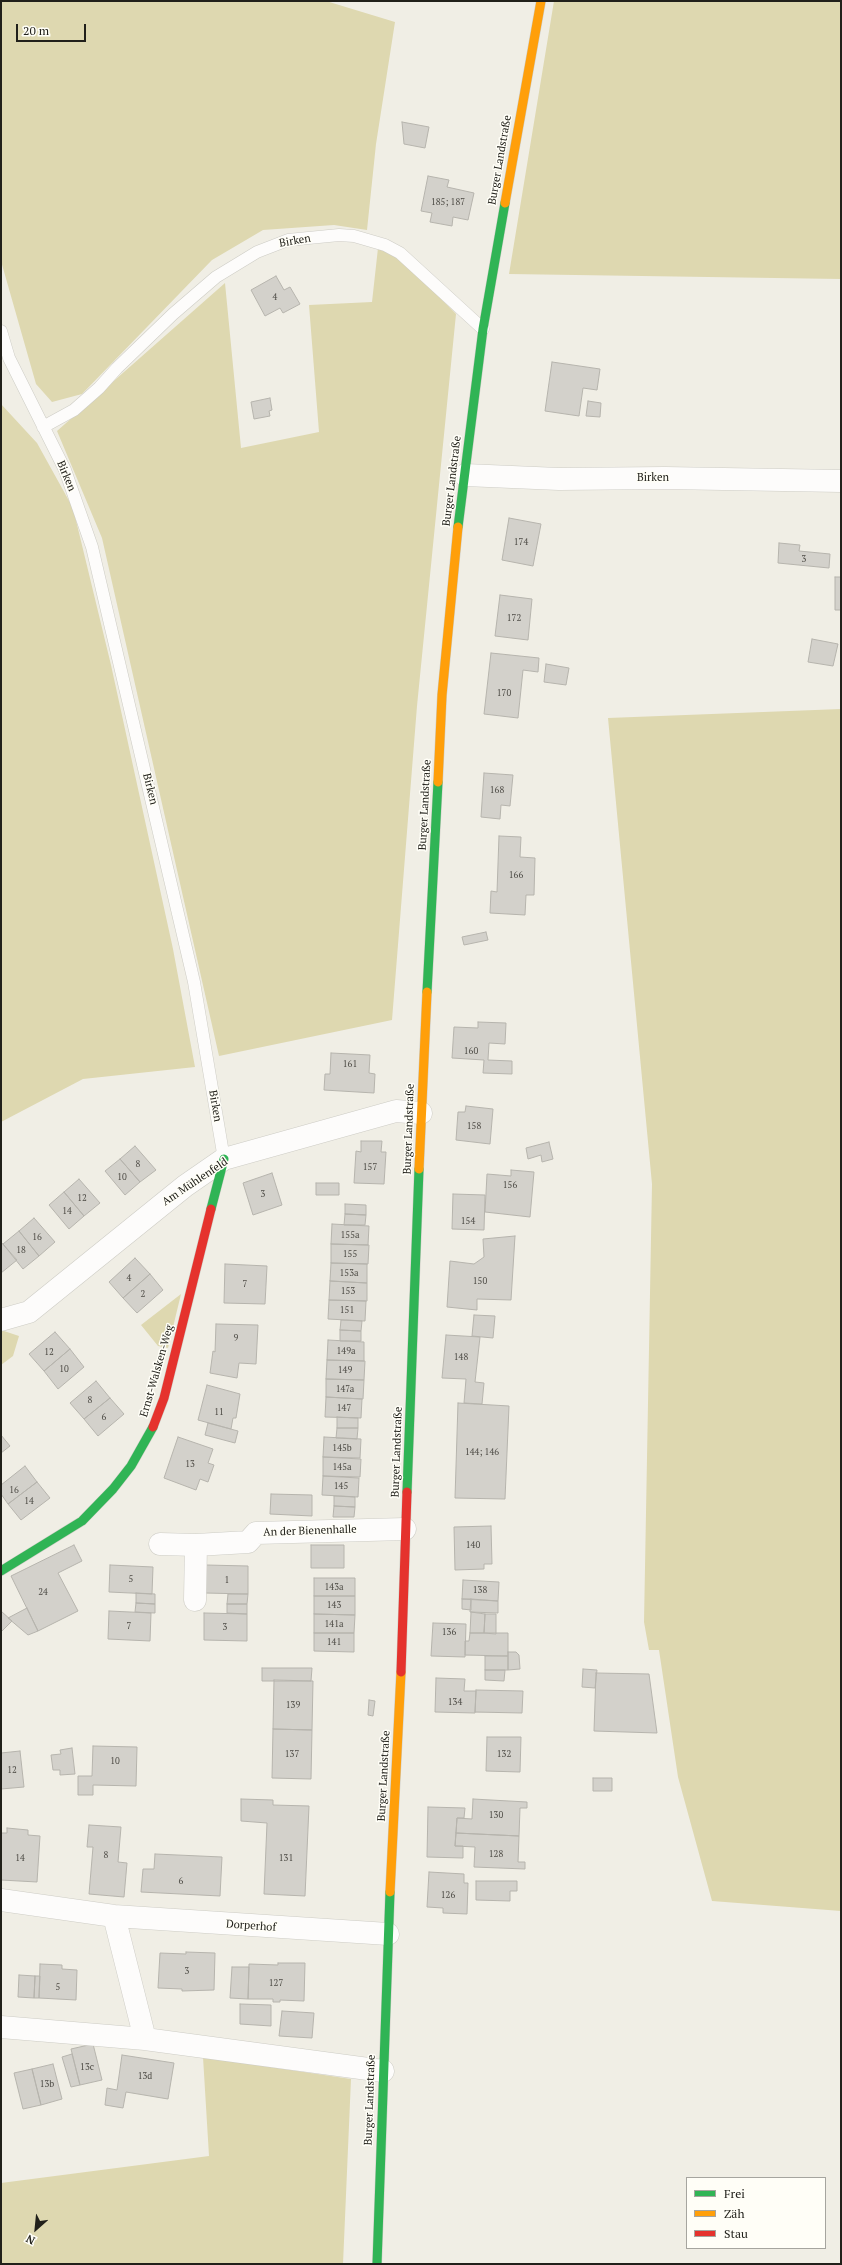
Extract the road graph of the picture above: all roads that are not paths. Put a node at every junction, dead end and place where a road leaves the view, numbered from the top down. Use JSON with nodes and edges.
{"nodes":[{"id":1,"x":541,"y":1,"type":"edge"},
{"id":2,"x":483,"y":329,"type":"junction"},
{"id":3,"x":1,"y":331,"type":"edge"},
{"id":4,"x":44,"y":427,"type":"junction"},
{"id":5,"x":465,"y":475,"type":"junction"},
{"id":6,"x":841,"y":481,"type":"edge"},
{"id":7,"x":421,"y":1113,"type":"junction"},
{"id":8,"x":224,"y":1159,"type":"junction"},
{"id":9,"x":1,"y":1320,"type":"edge"},
{"id":10,"x":405,"y":1529,"type":"junction"},
{"id":11,"x":160,"y":1544,"type":"dead end"},
{"id":12,"x":196,"y":1545,"type":"junction"},
{"id":13,"x":1,"y":1571,"type":"edge"},
{"id":14,"x":196,"y":1600,"type":"dead end"},
{"id":15,"x":1,"y":1900,"type":"edge"},
{"id":16,"x":114,"y":1916,"type":"junction"},
{"id":17,"x":388,"y":1934,"type":"junction"},
{"id":18,"x":1,"y":2027,"type":"edge"},
{"id":19,"x":145,"y":2038,"type":"junction"},
{"id":20,"x":383,"y":2071,"type":"junction"},
{"id":21,"x":377,"y":2264,"type":"edge"}],
"edges":[{"from":1,"to":2,"type":"main road","name":"Burger Landstraße"},
{"from":2,"to":4,"type":"lane","name":"Birken"},
{"from":2,"to":5,"type":"main road","name":"Burger Landstraße"},
{"from":3,"to":4,"type":"lane","name":"Birken"},
{"from":4,"to":8,"type":"lane","name":"Birken"},
{"from":5,"to":6,"type":"street","name":"Birken"},
{"from":5,"to":7,"type":"main road","name":"Burger Landstraße"},
{"from":7,"to":8,"type":"street","name":"Am Mühlenfeld"},
{"from":7,"to":10,"type":"main road","name":"Burger Landstraße"},
{"from":8,"to":9,"type":"street","name":"Am Mühlenfeld"},
{"from":8,"to":13,"type":"main road","name":"Ernst-Walsken-Weg"},
{"from":10,"to":12,"type":"street","name":"An der Bienenhalle"},
{"from":10,"to":17,"type":"main road","name":"Burger Landstraße"},
{"from":11,"to":12,"type":"street","name":"An der Bienenhalle"},
{"from":12,"to":14,"type":"street"},
{"from":15,"to":16,"type":"street","name":"Dorperhof"},
{"from":16,"to":17,"type":"street","name":"Dorperhof"},
{"from":16,"to":19,"type":"street"},
{"from":17,"to":20,"type":"main road","name":"Burger Landstraße"},
{"from":18,"to":19,"type":"street"},
{"from":19,"to":20,"type":"street"},
{"from":20,"to":21,"type":"main road","name":"Burger Landstraße"}]}
